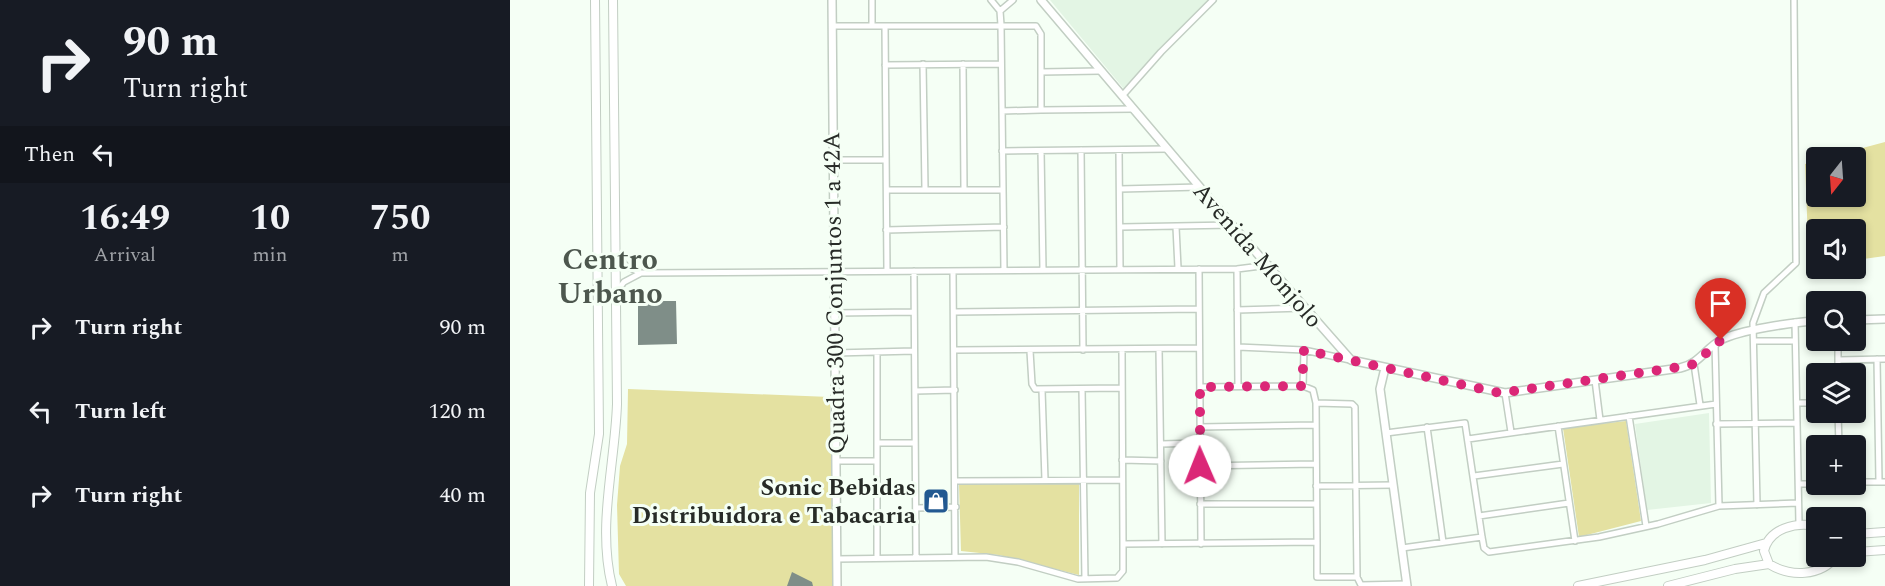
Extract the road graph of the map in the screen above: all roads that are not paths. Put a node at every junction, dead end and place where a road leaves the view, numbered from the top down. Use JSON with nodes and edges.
{"nodes":[{"id":1,"x":595,"y":0,"type":"edge"},
{"id":2,"x":613,"y":0,"type":"edge"},
{"id":3,"x":832,"y":0,"type":"edge"},
{"id":4,"x":872,"y":0,"type":"edge"},
{"id":5,"x":991,"y":0,"type":"edge"},
{"id":6,"x":1013,"y":0,"type":"edge"},
{"id":7,"x":1041,"y":0,"type":"edge"},
{"id":8,"x":1213,"y":0,"type":"edge"},
{"id":9,"x":1794,"y":0,"type":"edge"},
{"id":10,"x":1000,"y":11,"type":"junction"},
{"id":11,"x":1001,"y":25,"type":"junction"},
{"id":12,"x":832,"y":26,"type":"junction"},
{"id":13,"x":872,"y":26,"type":"junction"},
{"id":14,"x":885,"y":26,"type":"junction"},
{"id":15,"x":885,"y":64,"type":"junction"},
{"id":16,"x":923,"y":64,"type":"junction"},
{"id":17,"x":963,"y":64,"type":"junction"},
{"id":18,"x":1001,"y":64,"type":"junction"},
{"id":19,"x":1100,"y":71,"type":"junction"},
{"id":20,"x":1041,"y":72,"type":"junction"},
{"id":21,"x":1122,"y":96,"type":"junction"},
{"id":22,"x":1133,"y":109,"type":"junction"},
{"id":23,"x":1041,"y":110,"type":"junction"},
{"id":24,"x":1002,"y":111,"type":"junction"},
{"id":25,"x":1168,"y":149,"type":"junction"},
{"id":26,"x":1081,"y":150,"type":"junction"},
{"id":27,"x":1119,"y":150,"type":"junction"},
{"id":28,"x":1002,"y":151,"type":"junction"},
{"id":29,"x":1041,"y":151,"type":"junction"},
{"id":30,"x":833,"y":160,"type":"junction"},
{"id":31,"x":886,"y":160,"type":"junction"},
{"id":32,"x":1200,"y":187,"type":"junction"},
{"id":33,"x":925,"y":189,"type":"junction"},
{"id":34,"x":964,"y":189,"type":"junction"},
{"id":35,"x":1120,"y":189,"type":"junction"},
{"id":36,"x":887,"y":190,"type":"junction"},
{"id":37,"x":1003,"y":190,"type":"junction"},
{"id":38,"x":1232,"y":225,"type":"junction"},
{"id":39,"x":1004,"y":227,"type":"junction"},
{"id":40,"x":1121,"y":227,"type":"junction"},
{"id":41,"x":1176,"y":227,"type":"junction"},
{"id":42,"x":886,"y":230,"type":"junction"},
{"id":43,"x":599,"y":254,"type":"junction"},
{"id":44,"x":616,"y":254,"type":"junction"},
{"id":45,"x":1269,"y":265,"type":"junction"},
{"id":46,"x":1178,"y":268,"type":"junction"},
{"id":47,"x":1082,"y":269,"type":"junction"},
{"id":48,"x":1120,"y":269,"type":"junction"},
{"id":49,"x":1199,"y":269,"type":"junction"},
{"id":50,"x":1237,"y":269,"type":"junction"},
{"id":51,"x":1004,"y":270,"type":"junction"},
{"id":52,"x":1043,"y":270,"type":"junction"},
{"id":53,"x":886,"y":271,"type":"junction"},
{"id":54,"x":914,"y":271,"type":"junction"},
{"id":55,"x":953,"y":271,"type":"junction"},
{"id":56,"x":834,"y":272,"type":"junction"},
{"id":57,"x":641,"y":273,"type":"junction"},
{"id":58,"x":616,"y":292,"type":"junction"},
{"id":59,"x":600,"y":294,"type":"junction"},
{"id":60,"x":1304,"y":308,"type":"junction"},
{"id":61,"x":1198,"y":309,"type":"junction"},
{"id":62,"x":1082,"y":310,"type":"junction"},
{"id":63,"x":1237,"y":310,"type":"junction"},
{"id":64,"x":914,"y":312,"type":"junction"},
{"id":65,"x":954,"y":312,"type":"junction"},
{"id":66,"x":834,"y":313,"type":"junction"},
{"id":67,"x":1885,"y":319,"type":"edge"},
{"id":68,"x":1866,"y":320,"type":"edge"},
{"id":69,"x":1806,"y":321,"type":"edge"},
{"id":70,"x":1795,"y":322,"type":"junction"},
{"id":71,"x":1754,"y":332,"type":"junction"},
{"id":72,"x":1795,"y":340,"type":"junction"},
{"id":73,"x":1754,"y":341,"type":"junction"},
{"id":74,"x":1334,"y":343,"type":"junction"},
{"id":75,"x":1715,"y":344,"type":"junction"},
{"id":76,"x":1238,"y":347,"type":"junction"},
{"id":77,"x":1199,"y":348,"type":"junction"},
{"id":78,"x":955,"y":350,"type":"junction"},
{"id":79,"x":1083,"y":350,"type":"junction"},
{"id":80,"x":1159,"y":350,"type":"junction"},
{"id":81,"x":1304,"y":350,"type":"junction"},
{"id":82,"x":914,"y":351,"type":"junction"},
{"id":83,"x":1030,"y":351,"type":"junction"},
{"id":84,"x":1122,"y":351,"type":"junction"},
{"id":85,"x":1838,"y":351,"type":"edge"},
{"id":86,"x":877,"y":352,"type":"junction"},
{"id":87,"x":835,"y":353,"type":"junction"},
{"id":88,"x":1326,"y":354,"type":"junction"},
{"id":89,"x":1877,"y":359,"type":"junction"},
{"id":90,"x":1885,"y":359,"type":"edge"},
{"id":91,"x":1351,"y":360,"type":"junction"},
{"id":92,"x":1838,"y":360,"type":"joint"},
{"id":93,"x":1694,"y":364,"type":"junction"},
{"id":94,"x":1385,"y":368,"type":"junction"},
{"id":95,"x":1595,"y":380,"type":"junction"},
{"id":96,"x":1238,"y":386,"type":"junction"},
{"id":97,"x":1302,"y":386,"type":"junction"},
{"id":98,"x":1200,"y":387,"type":"junction"},
{"id":99,"x":1121,"y":388,"type":"junction"},
{"id":100,"x":1082,"y":389,"type":"junction"},
{"id":101,"x":955,"y":390,"type":"junction"},
{"id":102,"x":1042,"y":390,"type":"junction"},
{"id":103,"x":915,"y":392,"type":"junction"},
{"id":104,"x":1504,"y":393,"type":"junction"},
{"id":105,"x":1316,"y":403,"type":"junction"},
{"id":106,"x":1716,"y":404,"type":"junction"},
{"id":107,"x":1797,"y":404,"type":"junction"},
{"id":108,"x":1806,"y":404,"type":"edge"},
{"id":109,"x":1700,"y":405,"type":"junction"},
{"id":110,"x":1629,"y":416,"type":"junction"},
{"id":111,"x":1600,"y":420,"type":"junction"},
{"id":112,"x":1716,"y":423,"type":"junction"},
{"id":113,"x":1755,"y":423,"type":"junction"},
{"id":114,"x":1797,"y":423,"type":"junction"},
{"id":115,"x":1316,"y":425,"type":"junction"},
{"id":116,"x":1558,"y":426,"type":"junction"},
{"id":117,"x":1427,"y":427,"type":"junction"},
{"id":118,"x":1200,"y":428,"type":"junction"},
{"id":119,"x":1511,"y":432,"type":"junction"},
{"id":120,"x":1386,"y":433,"type":"junction"},
{"id":121,"x":1468,"y":439,"type":"junction"},
{"id":122,"x":877,"y":442,"type":"junction"},
{"id":123,"x":915,"y":443,"type":"junction"},
{"id":124,"x":1200,"y":443,"type":"junction"},
{"id":125,"x":1161,"y":444,"type":"junction"},
{"id":126,"x":1122,"y":460,"type":"junction"},
{"id":127,"x":836,"y":461,"type":"junction"},
{"id":128,"x":877,"y":461,"type":"junction"},
{"id":129,"x":1161,"y":461,"type":"junction"},
{"id":130,"x":1316,"y":464,"type":"junction"},
{"id":131,"x":1563,"y":464,"type":"junction"},
{"id":132,"x":1200,"y":466,"type":"junction"},
{"id":133,"x":1474,"y":476,"type":"junction"},
{"id":134,"x":1045,"y":480,"type":"junction"},
{"id":135,"x":1082,"y":480,"type":"junction"},
{"id":136,"x":1122,"y":480,"type":"junction"},
{"id":137,"x":956,"y":481,"type":"junction"},
{"id":138,"x":1866,"y":482,"type":"edge"},
{"id":139,"x":1882,"y":482,"type":"edge"},
{"id":140,"x":1799,"y":484,"type":"junction"},
{"id":141,"x":1806,"y":484,"type":"edge"},
{"id":142,"x":1393,"y":485,"type":"junction"},
{"id":143,"x":1316,"y":486,"type":"junction"},
{"id":144,"x":1354,"y":486,"type":"junction"},
{"id":145,"x":1569,"y":502,"type":"junction"},
{"id":146,"x":1798,"y":503,"type":"junction"},
{"id":147,"x":1200,"y":504,"type":"junction"},
{"id":148,"x":1316,"y":504,"type":"junction"},
{"id":149,"x":1757,"y":505,"type":"junction"},
{"id":150,"x":1719,"y":506,"type":"junction"},
{"id":151,"x":956,"y":507,"type":"junction"},
{"id":152,"x":917,"y":508,"type":"junction"},
{"id":153,"x":1479,"y":516,"type":"junction"},
{"id":154,"x":1799,"y":524,"type":"junction"},
{"id":155,"x":1806,"y":525,"type":"edge"},
{"id":156,"x":1646,"y":526,"type":"junction"},
{"id":157,"x":1885,"y":532,"type":"edge"},
{"id":158,"x":1866,"y":533,"type":"edge"},
{"id":159,"x":1482,"y":537,"type":"junction"},
{"id":160,"x":1575,"y":541,"type":"junction"},
{"id":161,"x":1317,"y":542,"type":"junction"},
{"id":162,"x":1443,"y":542,"type":"junction"},
{"id":163,"x":1766,"y":543,"type":"junction"},
{"id":164,"x":1123,"y":544,"type":"junction"},
{"id":165,"x":1162,"y":544,"type":"junction"},
{"id":166,"x":1201,"y":544,"type":"junction"},
{"id":167,"x":1402,"y":548,"type":"junction"},
{"id":168,"x":1885,"y":550,"type":"edge"},
{"id":169,"x":1866,"y":551,"type":"edge"},
{"id":170,"x":956,"y":555,"type":"junction"},
{"id":171,"x":877,"y":558,"type":"junction"},
{"id":172,"x":916,"y":558,"type":"junction"},
{"id":173,"x":837,"y":559,"type":"junction"},
{"id":174,"x":1705,"y":560,"type":"junction"},
{"id":175,"x":1769,"y":564,"type":"junction"},
{"id":176,"x":1824,"y":567,"type":"edge"},
{"id":177,"x":1357,"y":576,"type":"junction"},
{"id":178,"x":1706,"y":577,"type":"junction"},
{"id":179,"x":1085,"y":579,"type":"junction"},
{"id":180,"x":1407,"y":585,"type":"edge"},
{"id":181,"x":589,"y":586,"type":"edge"},
{"id":182,"x":612,"y":586,"type":"edge"},
{"id":183,"x":837,"y":586,"type":"edge"},
{"id":184,"x":1578,"y":586,"type":"edge"},
{"id":185,"x":1668,"y":586,"type":"edge"}],
"edges":[{"from":1,"to":43,"type":"main road"},
{"from":2,"to":44,"type":"main road"},
{"from":3,"to":12,"type":"street","name":"Quadra 300 Conjuntos 1 a 42A"},
{"from":4,"to":13,"type":"street"},
{"from":5,"to":10,"type":"street"},
{"from":6,"to":10,"type":"street"},
{"from":7,"to":19,"type":"street","name":"Avenida Monjolo"},
{"from":8,"to":21,"type":"street"},
{"from":9,"to":71,"type":"street"},
{"from":10,"to":11,"type":"street"},
{"from":11,"to":14,"type":"street"},
{"from":11,"to":18,"type":"street"},
{"from":11,"to":20,"type":"street"},
{"from":12,"to":13,"type":"street"},
{"from":12,"to":30,"type":"street","name":"Quadra 300 Conjuntos 1 a 42A"},
{"from":13,"to":14,"type":"street"},
{"from":14,"to":15,"type":"street"},
{"from":15,"to":16,"type":"street"},
{"from":15,"to":31,"type":"street"},
{"from":16,"to":17,"type":"street"},
{"from":16,"to":33,"type":"street"},
{"from":17,"to":18,"type":"street"},
{"from":17,"to":34,"type":"street"},
{"from":18,"to":24,"type":"street"},
{"from":19,"to":20,"type":"street"},
{"from":19,"to":21,"type":"street","name":"Avenida Monjolo"},
{"from":20,"to":23,"type":"street"},
{"from":21,"to":22,"type":"street","name":"Avenida Monjolo"},
{"from":22,"to":23,"type":"street"},
{"from":22,"to":25,"type":"street","name":"Avenida Monjolo"},
{"from":23,"to":24,"type":"street"},
{"from":24,"to":28,"type":"street"},
{"from":25,"to":27,"type":"street"},
{"from":25,"to":32,"type":"street","name":"Avenida Monjolo"},
{"from":26,"to":27,"type":"street"},
{"from":26,"to":29,"type":"street"},
{"from":26,"to":47,"type":"street"},
{"from":27,"to":35,"type":"street"},
{"from":28,"to":29,"type":"street"},
{"from":28,"to":37,"type":"street"},
{"from":29,"to":52,"type":"street"},
{"from":30,"to":31,"type":"street"},
{"from":30,"to":56,"type":"street","name":"Quadra 300 Conjuntos 1 a 42A"},
{"from":31,"to":36,"type":"street"},
{"from":32,"to":35,"type":"street"},
{"from":32,"to":38,"type":"street","name":"Avenida Monjolo"},
{"from":33,"to":34,"type":"street"},
{"from":33,"to":36,"type":"street"},
{"from":34,"to":37,"type":"street"},
{"from":35,"to":40,"type":"street"},
{"from":36,"to":42,"type":"street"},
{"from":37,"to":39,"type":"street"},
{"from":38,"to":41,"type":"street"},
{"from":38,"to":45,"type":"street","name":"Avenida Monjolo"},
{"from":39,"to":42,"type":"street"},
{"from":39,"to":51,"type":"street"},
{"from":40,"to":41,"type":"street"},
{"from":40,"to":48,"type":"street"},
{"from":41,"to":46,"type":"street"},
{"from":42,"to":53,"type":"street"},
{"from":43,"to":44,"type":"main road"},
{"from":43,"to":59,"type":"main road"},
{"from":44,"to":57,"type":"street"},
{"from":44,"to":58,"type":"main road"},
{"from":45,"to":50,"type":"street"},
{"from":45,"to":60,"type":"street","name":"Avenida Monjolo"},
{"from":46,"to":48,"type":"street"},
{"from":46,"to":49,"type":"street"},
{"from":47,"to":48,"type":"street"},
{"from":47,"to":52,"type":"street"},
{"from":47,"to":62,"type":"street"},
{"from":49,"to":50,"type":"street"},
{"from":49,"to":61,"type":"street"},
{"from":50,"to":63,"type":"street"},
{"from":51,"to":52,"type":"street"},
{"from":51,"to":55,"type":"street"},
{"from":53,"to":54,"type":"street"},
{"from":53,"to":56,"type":"street"},
{"from":54,"to":55,"type":"street"},
{"from":54,"to":64,"type":"street"},
{"from":55,"to":65,"type":"street"},
{"from":56,"to":57,"type":"street"},
{"from":56,"to":66,"type":"street","name":"Quadra 300 Conjuntos 1 a 42A"},
{"from":57,"to":58,"type":"street"},
{"from":58,"to":59,"type":"main road"},
{"from":58,"to":182,"type":"main road"},
{"from":59,"to":181,"type":"main road"},
{"from":60,"to":63,"type":"street"},
{"from":60,"to":74,"type":"street","name":"Avenida Monjolo"},
{"from":61,"to":62,"type":"street"},
{"from":61,"to":77,"type":"street"},
{"from":62,"to":65,"type":"street"},
{"from":62,"to":79,"type":"street"},
{"from":63,"to":76,"type":"street"},
{"from":64,"to":66,"type":"street"},
{"from":64,"to":82,"type":"street"},
{"from":65,"to":78,"type":"street"},
{"from":66,"to":87,"type":"street","name":"Quadra 300 Conjuntos 1 a 42A"},
{"from":67,"to":68,"type":"street"},
{"from":69,"to":70,"type":"street"},
{"from":70,"to":71,"type":"street"},
{"from":70,"to":72,"type":"street"},
{"from":71,"to":73,"type":"street"},
{"from":71,"to":75,"type":"street"},
{"from":72,"to":73,"type":"street"},
{"from":72,"to":107,"type":"street"},
{"from":73,"to":113,"type":"street"},
{"from":74,"to":88,"type":"street"},
{"from":74,"to":91,"type":"street","name":"Avenida Monjolo"},
{"from":75,"to":93,"type":"street"},
{"from":75,"to":106,"type":"street"},
{"from":76,"to":81,"type":"street"},
{"from":76,"to":96,"type":"street"},
{"from":77,"to":80,"type":"street"},
{"from":77,"to":98,"type":"street"},
{"from":78,"to":83,"type":"street"},
{"from":78,"to":101,"type":"street"},
{"from":79,"to":83,"type":"street"},
{"from":79,"to":84,"type":"street"},
{"from":80,"to":84,"type":"street"},
{"from":80,"to":125,"type":"street"},
{"from":81,"to":88,"type":"street"},
{"from":81,"to":97,"type":"street"},
{"from":82,"to":86,"type":"street"},
{"from":82,"to":103,"type":"street"},
{"from":83,"to":102,"type":"street"},
{"from":84,"to":99,"type":"street"},
{"from":85,"to":92,"type":"street"},
{"from":86,"to":87,"type":"street"},
{"from":86,"to":122,"type":"street"},
{"from":87,"to":127,"type":"street","name":"Quadra 300 Conjuntos 1 a 42A"},
{"from":88,"to":91,"type":"street"},
{"from":89,"to":90,"type":"street"},
{"from":89,"to":92,"type":"street"},
{"from":89,"to":139,"type":"street"},
{"from":91,"to":94,"type":"street"},
{"from":93,"to":95,"type":"street"},
{"from":93,"to":109,"type":"street"},
{"from":94,"to":104,"type":"street"},
{"from":94,"to":120,"type":"street"},
{"from":95,"to":104,"type":"street"},
{"from":95,"to":111,"type":"street"},
{"from":96,"to":97,"type":"street"},
{"from":96,"to":98,"type":"street"},
{"from":97,"to":105,"type":"street"},
{"from":98,"to":118,"type":"street"},
{"from":99,"to":100,"type":"street"},
{"from":99,"to":126,"type":"street"},
{"from":100,"to":102,"type":"street"},
{"from":100,"to":135,"type":"street"},
{"from":101,"to":103,"type":"street"},
{"from":101,"to":137,"type":"street"},
{"from":102,"to":134,"type":"street"},
{"from":103,"to":123,"type":"street"},
{"from":104,"to":119,"type":"street"},
{"from":105,"to":115,"type":"street"},
{"from":105,"to":144,"type":"street"},
{"from":106,"to":109,"type":"street"},
{"from":106,"to":112,"type":"street"},
{"from":107,"to":108,"type":"street"},
{"from":107,"to":114,"type":"street"},
{"from":109,"to":110,"type":"street"},
{"from":110,"to":111,"type":"street"},
{"from":110,"to":156,"type":"street"},
{"from":111,"to":116,"type":"street"},
{"from":112,"to":113,"type":"street"},
{"from":112,"to":150,"type":"street"},
{"from":113,"to":114,"type":"street"},
{"from":113,"to":149,"type":"street"},
{"from":114,"to":140,"type":"street"},
{"from":115,"to":118,"type":"street"},
{"from":115,"to":130,"type":"street"},
{"from":116,"to":119,"type":"street"},
{"from":116,"to":131,"type":"street"},
{"from":117,"to":120,"type":"street"},
{"from":117,"to":121,"type":"street"},
{"from":117,"to":162,"type":"street"},
{"from":118,"to":124,"type":"street"},
{"from":119,"to":121,"type":"street"},
{"from":120,"to":142,"type":"street"},
{"from":121,"to":133,"type":"street"},
{"from":122,"to":123,"type":"street"},
{"from":122,"to":128,"type":"street"},
{"from":123,"to":152,"type":"street"},
{"from":124,"to":125,"type":"street"},
{"from":124,"to":132,"type":"street"},
{"from":125,"to":129,"type":"street"},
{"from":126,"to":129,"type":"street"},
{"from":126,"to":136,"type":"street"},
{"from":127,"to":128,"type":"street"},
{"from":127,"to":173,"type":"street","name":"Quadra 300 Conjuntos 1 a 42A"},
{"from":128,"to":171,"type":"street"},
{"from":129,"to":165,"type":"street"},
{"from":130,"to":132,"type":"street"},
{"from":130,"to":143,"type":"street"},
{"from":131,"to":133,"type":"street"},
{"from":131,"to":145,"type":"street"},
{"from":132,"to":147,"type":"street"},
{"from":133,"to":153,"type":"street"},
{"from":134,"to":135,"type":"street"},
{"from":134,"to":137,"type":"street"},
{"from":135,"to":136,"type":"street"},
{"from":135,"to":179,"type":"street"},
{"from":136,"to":164,"type":"street"},
{"from":137,"to":151,"type":"street"},
{"from":138,"to":139,"type":"street"},
{"from":140,"to":141,"type":"street"},
{"from":140,"to":146,"type":"street"},
{"from":142,"to":144,"type":"street"},
{"from":142,"to":167,"type":"street"},
{"from":143,"to":144,"type":"street"},
{"from":143,"to":148,"type":"street"},
{"from":144,"to":177,"type":"street"},
{"from":145,"to":153,"type":"street"},
{"from":145,"to":160,"type":"street"},
{"from":146,"to":149,"type":"street"},
{"from":146,"to":154,"type":"street"},
{"from":147,"to":148,"type":"street"},
{"from":147,"to":166,"type":"street"},
{"from":148,"to":161,"type":"street"},
{"from":149,"to":150,"type":"street"},
{"from":150,"to":156,"type":"street"},
{"from":151,"to":152,"type":"street"},
{"from":151,"to":170,"type":"street"},
{"from":152,"to":172,"type":"street"},
{"from":153,"to":159,"type":"street"},
{"from":154,"to":155,"type":"main road"},
{"from":154,"to":163,"type":"main road"},
{"from":156,"to":160,"type":"street"},
{"from":157,"to":158,"type":"main road"},
{"from":159,"to":160,"type":"street"},
{"from":159,"to":162,"type":"street"},
{"from":161,"to":166,"type":"street"},
{"from":161,"to":177,"type":"street"},
{"from":162,"to":167,"type":"street"},
{"from":163,"to":174,"type":"main road"},
{"from":163,"to":175,"type":"main road"},
{"from":164,"to":165,"type":"street"},
{"from":164,"to":179,"type":"street"},
{"from":165,"to":166,"type":"street"},
{"from":167,"to":180,"type":"street"},
{"from":168,"to":169,"type":"main road"},
{"from":170,"to":172,"type":"street"},
{"from":170,"to":179,"type":"street"},
{"from":171,"to":172,"type":"street"},
{"from":171,"to":173,"type":"street"},
{"from":173,"to":183,"type":"street","name":"Quadra 300 Conjuntos 1 a 42A"},
{"from":174,"to":178,"type":"main road"},
{"from":174,"to":184,"type":"main road"},
{"from":175,"to":176,"type":"main road"},
{"from":175,"to":178,"type":"main road"},
{"from":177,"to":180,"type":"street"},
{"from":178,"to":185,"type":"main road"}]}
